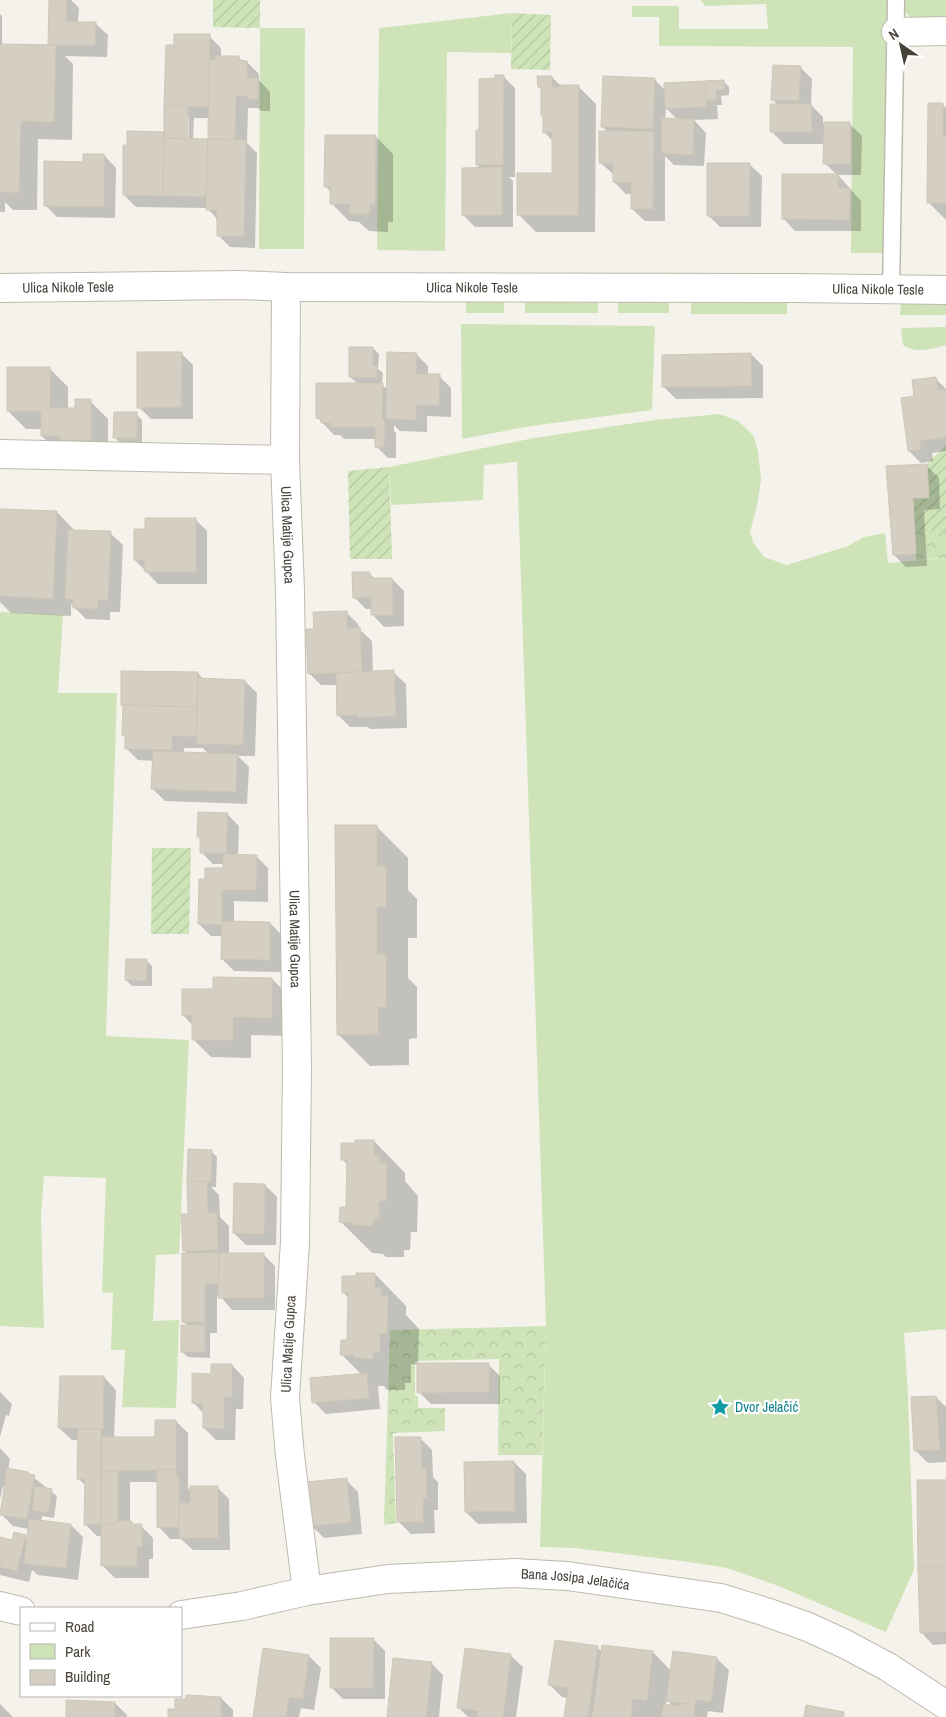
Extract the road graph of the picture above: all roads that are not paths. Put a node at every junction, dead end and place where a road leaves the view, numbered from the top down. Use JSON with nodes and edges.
{"nodes":[{"id":1,"x":896,"y":0,"type":"edge"},
{"id":2,"x":946,"y":31,"type":"edge"},
{"id":3,"x":896,"y":32,"type":"junction"},
{"id":4,"x":286,"y":287,"type":"junction"},
{"id":5,"x":0,"y":288,"type":"edge"},
{"id":6,"x":891,"y":290,"type":"junction"},
{"id":7,"x":946,"y":290,"type":"edge"},
{"id":8,"x":0,"y":454,"type":"edge"},
{"id":9,"x":285,"y":460,"type":"junction"},
{"id":10,"x":307,"y":1590,"type":"junction"},
{"id":11,"x":0,"y":1606,"type":"edge"},
{"id":12,"x":20,"y":1611,"type":"edge"},
{"id":13,"x":182,"y":1615,"type":"edge"},
{"id":14,"x":943,"y":1698,"type":"edge"}],
"edges":[{"from":1,"to":3,"type":"lane"},
{"from":2,"to":3,"type":"street"},
{"from":3,"to":6,"type":"lane"},
{"from":4,"to":5,"type":"street","name":"Ulica Nikole Tesle"},
{"from":4,"to":6,"type":"street","name":"Ulica Nikole Tesle"},
{"from":4,"to":9,"type":"street","name":"Ulica Matije Gupca"},
{"from":6,"to":7,"type":"street","name":"Ulica Nikole Tesle"},
{"from":8,"to":9,"type":"street"},
{"from":9,"to":10,"type":"street","name":"Ulica Matije Gupca"},
{"from":10,"to":13,"type":"street","name":"Bana Josipa Jelačića"},
{"from":10,"to":14,"type":"street","name":"Bana Josipa Jelačića"},
{"from":11,"to":12,"type":"street"}]}
